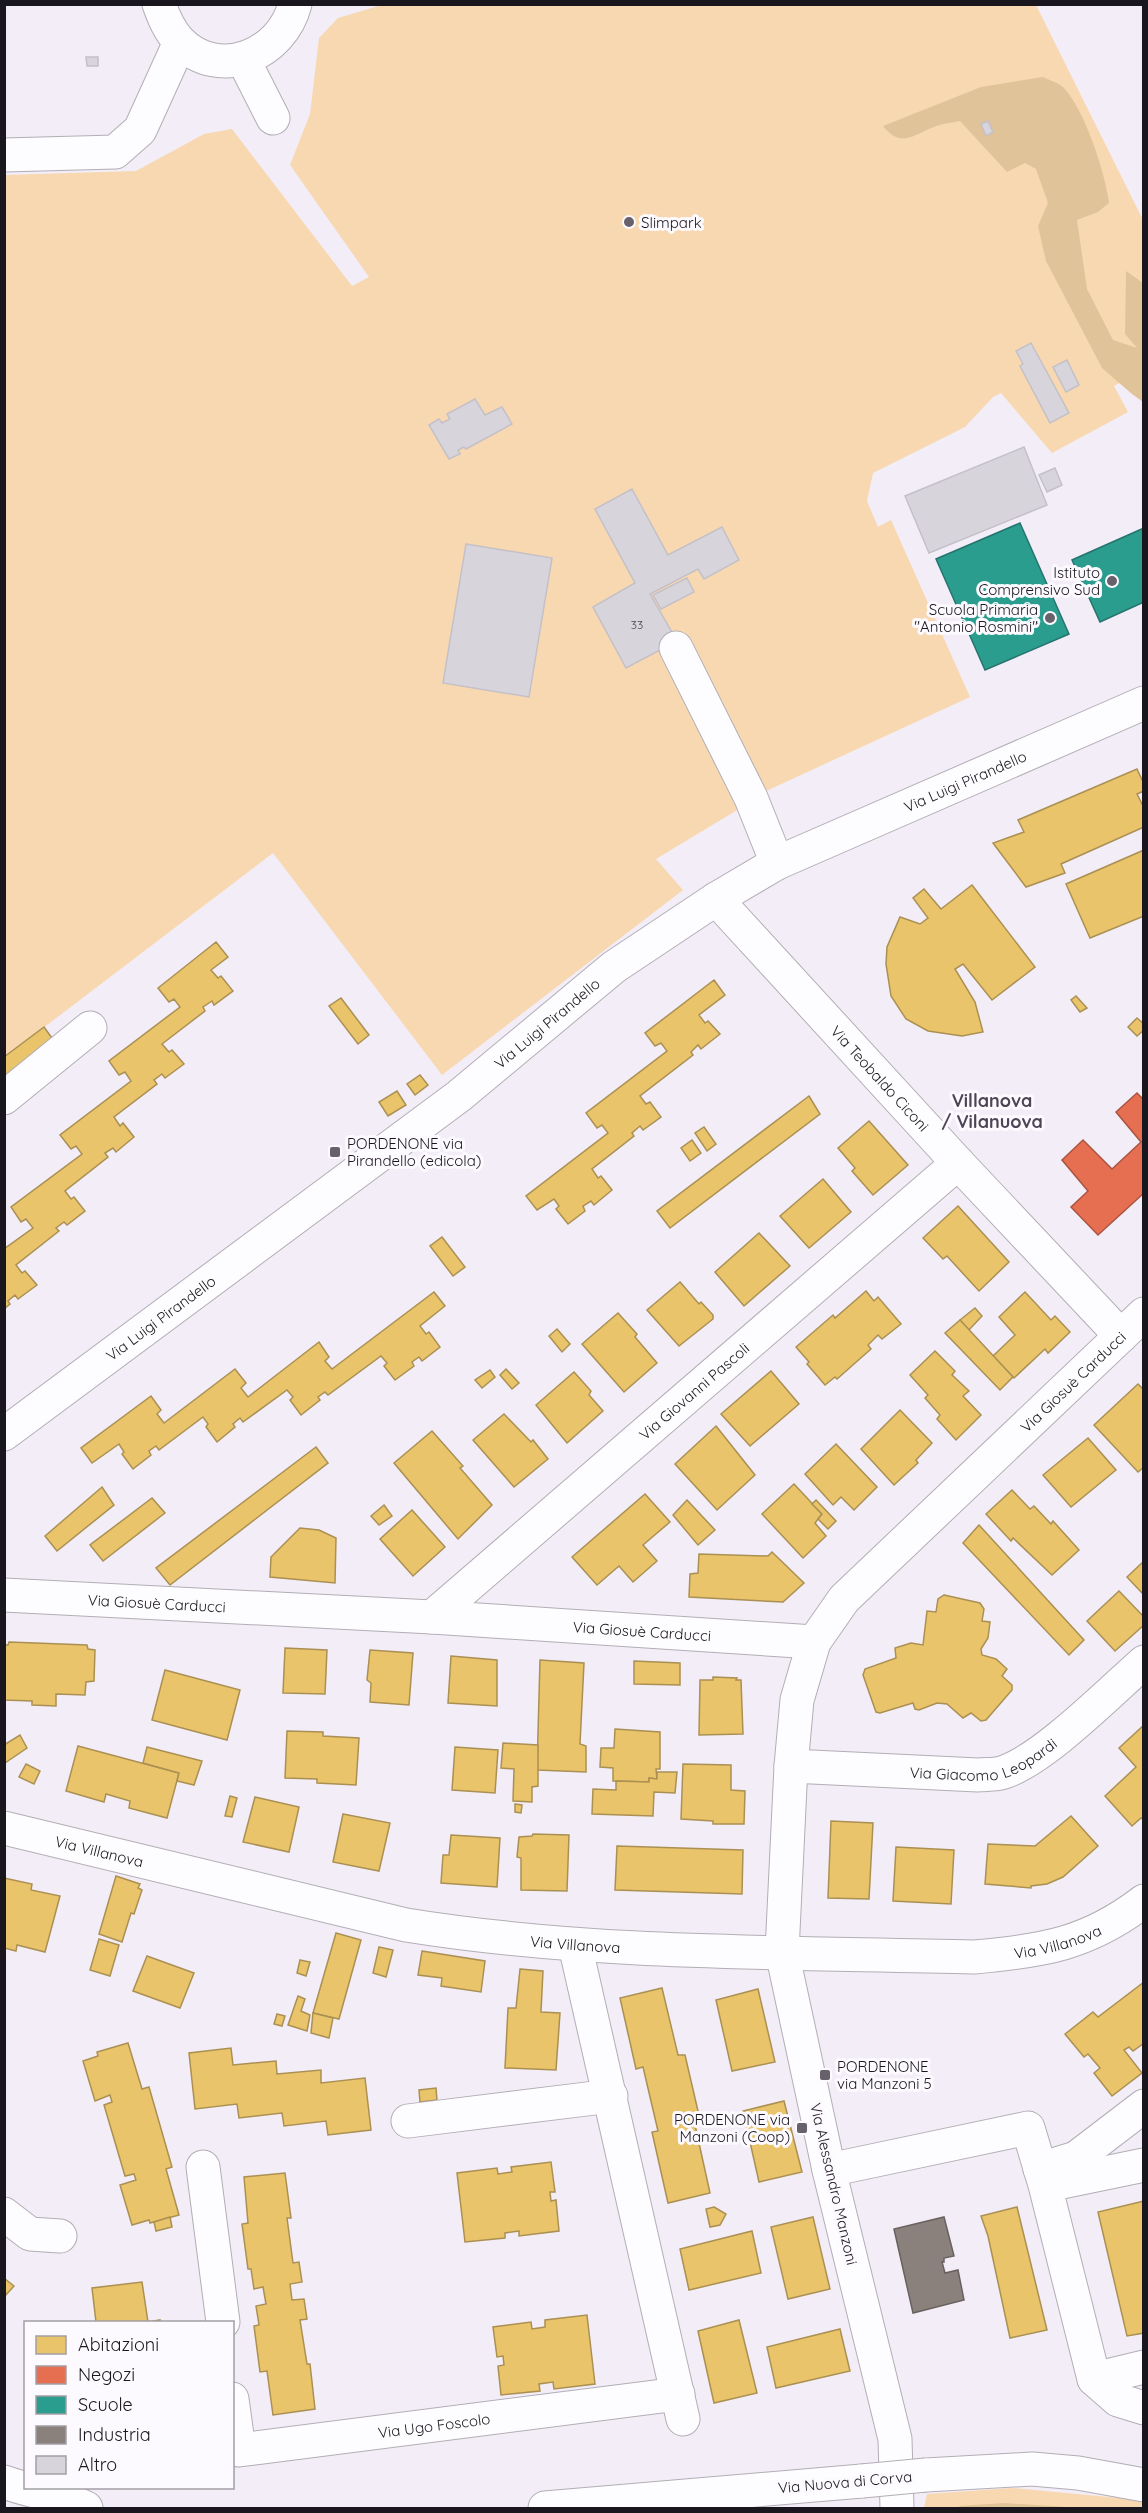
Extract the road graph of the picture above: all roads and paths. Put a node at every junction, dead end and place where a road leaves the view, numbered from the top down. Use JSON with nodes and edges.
{"nodes":[{"id":1,"x":159,"y":4,"type":"edge"},
{"id":2,"x":295,"y":4,"type":"edge"},
{"id":3,"x":180,"y":42,"type":"junction"},
{"id":4,"x":243,"y":59,"type":"junction"},
{"id":5,"x":273,"y":118,"type":"dead end"},
{"id":6,"x":4,"y":155,"type":"edge"},
{"id":7,"x":676,"y":648,"type":"dead end"},
{"id":8,"x":1143,"y":703,"type":"edge"},
{"id":9,"x":777,"y":862,"type":"junction"},
{"id":10,"x":716,"y":899,"type":"junction"},
{"id":11,"x":90,"y":1028,"type":"dead end"},
{"id":12,"x":4,"y":1098,"type":"edge"},
{"id":13,"x":958,"y":1163,"type":"junction"},
{"id":14,"x":1132,"y":1325,"type":"edge"},
{"id":15,"x":4,"y":1434,"type":"edge"},
{"id":16,"x":4,"y":1595,"type":"edge"},
{"id":17,"x":432,"y":1617,"type":"junction"},
{"id":18,"x":814,"y":1642,"type":"junction"},
{"id":19,"x":1143,"y":1662,"type":"edge"},
{"id":20,"x":791,"y":1766,"type":"junction"},
{"id":21,"x":4,"y":1828,"type":"edge"},
{"id":22,"x":1143,"y":1901,"type":"edge"},
{"id":23,"x":575,"y":1944,"type":"junction"},
{"id":24,"x":782,"y":1952,"type":"junction"},
{"id":25,"x":611,"y":2096,"type":"junction"},
{"id":26,"x":1143,"y":2106,"type":"edge"},
{"id":27,"x":408,"y":2121,"type":"dead end"},
{"id":28,"x":1143,"y":2165,"type":"edge"},
{"id":29,"x":203,"y":2167,"type":"dead end"},
{"id":30,"x":829,"y":2170,"type":"junction"},
{"id":31,"x":1043,"y":2177,"type":"junction"},
{"id":32,"x":4,"y":2214,"type":"edge"},
{"id":33,"x":60,"y":2236,"type":"dead end"},
{"id":34,"x":223,"y":2321,"type":"edge"},
{"id":35,"x":1143,"y":2367,"type":"edge"},
{"id":36,"x":1094,"y":2379,"type":"junction"},
{"id":37,"x":1143,"y":2408,"type":"edge"},
{"id":38,"x":234,"y":2414,"type":"edge"},
{"id":39,"x":1143,"y":2485,"type":"edge"},
{"id":40,"x":27,"y":2494,"type":"edge"},
{"id":41,"x":897,"y":2503,"type":"edge"},
{"id":42,"x":86,"y":2508,"type":"edge"},
{"id":43,"x":545,"y":2508,"type":"edge"}],
"edges":[{"from":1,"to":3,"type":"street"},
{"from":2,"to":4,"type":"street"},
{"from":3,"to":4,"type":"street"},
{"from":3,"to":6,"type":"street"},
{"from":4,"to":5,"type":"street"},
{"from":7,"to":9,"type":"street"},
{"from":8,"to":9,"type":"street","name":"Via Luigi Pirandello"},
{"from":9,"to":10,"type":"street","name":"Via Luigi Pirandello"},
{"from":10,"to":13,"type":"street","name":"Via Teobaldo Ciconi"},
{"from":10,"to":15,"type":"street","name":"Via Luigi Pirandello"},
{"from":11,"to":12,"type":"street"},
{"from":13,"to":14,"type":"street","name":"Via Teobaldo Ciconi"},
{"from":13,"to":17,"type":"street","name":"Via Giovanni Pascoli"},
{"from":14,"to":18,"type":"street","name":"Via Giosuè Carducci"},
{"from":16,"to":17,"type":"street","name":"Via Giosuè Carducci"},
{"from":17,"to":18,"type":"street","name":"Via Giosuè Carducci"},
{"from":18,"to":20,"type":"street","name":"Via Alessandro Manzoni"},
{"from":19,"to":20,"type":"street","name":"Via Giacomo Leopardi"},
{"from":20,"to":24,"type":"street","name":"Via Alessandro Manzoni"},
{"from":21,"to":23,"type":"street","name":"Via Villanova"},
{"from":22,"to":24,"type":"street","name":"Via Villanova"},
{"from":23,"to":24,"type":"street","name":"Via Villanova"},
{"from":23,"to":25,"type":"street","name":"Via Ugo Foscolo"},
{"from":24,"to":30,"type":"street","name":"Via Alessandro Manzoni"},
{"from":25,"to":27,"type":"street"},
{"from":25,"to":38,"type":"street","name":"Via Ugo Foscolo"},
{"from":26,"to":31,"type":"street"},
{"from":28,"to":31,"type":"street"},
{"from":29,"to":34,"type":"street"},
{"from":30,"to":31,"type":"street"},
{"from":30,"to":41,"type":"street","name":"Via Alessandro Manzoni"},
{"from":31,"to":36,"type":"street"},
{"from":32,"to":33,"type":"street"},
{"from":35,"to":36,"type":"street"},
{"from":36,"to":37,"type":"street"},
{"from":39,"to":43,"type":"street","name":"Via Nuova di Corva","bridge":true},
{"from":40,"to":42,"type":"street"}]}
